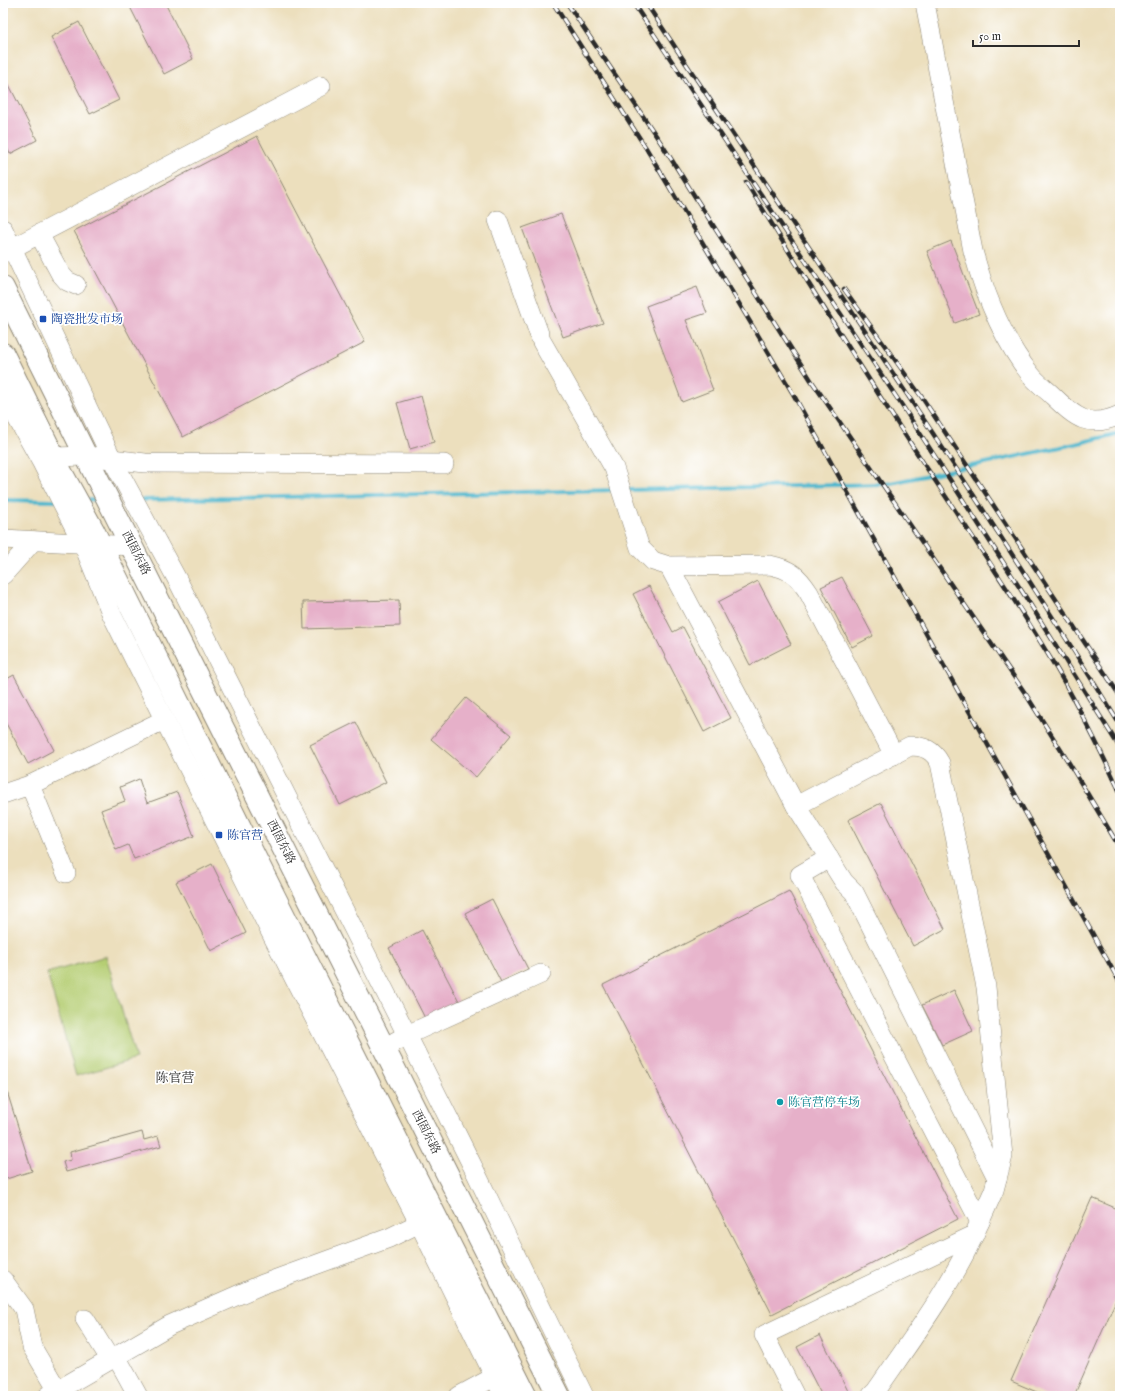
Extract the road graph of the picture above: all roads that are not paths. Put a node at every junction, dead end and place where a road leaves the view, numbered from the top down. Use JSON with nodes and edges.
{"nodes":[{"id":1,"x":925,"y":3,"type":"edge"},
{"id":2,"x":321,"y":86,"type":"dead end"},
{"id":3,"x":498,"y":220,"type":"dead end"},
{"id":4,"x":3,"y":230,"type":"edge"},
{"id":5,"x":38,"y":234,"type":"junction"},
{"id":6,"x":8,"y":250,"type":"edge"},
{"id":7,"x":76,"y":285,"type":"dead end"},
{"id":8,"x":3,"y":288,"type":"edge"},
{"id":9,"x":3,"y":354,"type":"edge"},
{"id":10,"x":3,"y":393,"type":"edge"},
{"id":11,"x":1120,"y":415,"type":"edge"},
{"id":12,"x":90,"y":463,"type":"junction"},
{"id":13,"x":115,"y":464,"type":"junction"},
{"id":14,"x":444,"y":464,"type":"dead end"},
{"id":15,"x":54,"y":467,"type":"junction"},
{"id":16,"x":88,"y":537,"type":"junction"},
{"id":17,"x":128,"y":537,"type":"junction"},
{"id":18,"x":3,"y":539,"type":"edge"},
{"id":19,"x":34,"y":541,"type":"junction"},
{"id":20,"x":669,"y":566,"type":"junction"},
{"id":21,"x":3,"y":576,"type":"edge"},
{"id":22,"x":164,"y":720,"type":"junction"},
{"id":23,"x":894,"y":755,"type":"junction"},
{"id":24,"x":30,"y":785,"type":"junction"},
{"id":25,"x":3,"y":794,"type":"edge"},
{"id":26,"x":796,"y":806,"type":"junction"},
{"id":27,"x":829,"y":858,"type":"junction"},
{"id":28,"x":66,"y":873,"type":"dead end"},
{"id":29,"x":542,"y":974,"type":"dead end"},
{"id":30,"x":407,"y":1035,"type":"junction"},
{"id":31,"x":384,"y":1048,"type":"junction"},
{"id":32,"x":997,"y":1178,"type":"junction"},
{"id":33,"x":427,"y":1219,"type":"junction"},
{"id":34,"x":977,"y":1228,"type":"junction"},
{"id":35,"x":3,"y":1280,"type":"edge"},
{"id":36,"x":85,"y":1319,"type":"dead end"},
{"id":37,"x":113,"y":1358,"type":"junction"},
{"id":38,"x":494,"y":1377,"type":"junction"},
{"id":39,"x":56,"y":1394,"type":"edge"},
{"id":40,"x":138,"y":1396,"type":"edge"},
{"id":41,"x":459,"y":1396,"type":"edge"},
{"id":42,"x":504,"y":1396,"type":"edge"},
{"id":43,"x":526,"y":1396,"type":"edge"},
{"id":44,"x":559,"y":1396,"type":"edge"},
{"id":45,"x":584,"y":1396,"type":"edge"},
{"id":46,"x":795,"y":1396,"type":"edge"},
{"id":47,"x":871,"y":1396,"type":"edge"}],
"edges":[{"from":1,"to":11,"type":"street"},
{"from":2,"to":5,"type":"street"},
{"from":3,"to":20,"type":"street"},
{"from":4,"to":6,"type":"street"},
{"from":5,"to":6,"type":"street"},
{"from":5,"to":7,"type":"street"},
{"from":6,"to":13,"type":"street"},
{"from":8,"to":12,"type":"main road","name":"西固东路"},
{"from":9,"to":15,"type":"main road"},
{"from":10,"to":15,"type":"street"},
{"from":12,"to":13,"type":"street"},
{"from":12,"to":15,"type":"street"},
{"from":12,"to":17,"type":"main road","name":"西固东路"},
{"from":13,"to":14,"type":"street"},
{"from":13,"to":30,"type":"street"},
{"from":15,"to":16,"type":"main road"},
{"from":16,"to":17,"type":"street"},
{"from":16,"to":19,"type":"street"},
{"from":16,"to":22,"type":"street"},
{"from":16,"to":33,"type":"main road"},
{"from":17,"to":31,"type":"main road","name":"西固东路"},
{"from":18,"to":19,"type":"street"},
{"from":19,"to":21,"type":"street"},
{"from":20,"to":23,"type":"street"},
{"from":20,"to":26,"type":"street"},
{"from":22,"to":24,"type":"street"},
{"from":22,"to":33,"type":"street"},
{"from":23,"to":26,"type":"street"},
{"from":23,"to":32,"type":"street"},
{"from":24,"to":25,"type":"street"},
{"from":24,"to":28,"type":"street"},
{"from":26,"to":27,"type":"street"},
{"from":27,"to":32,"type":"street"},
{"from":27,"to":34,"type":"street"},
{"from":29,"to":30,"type":"street"},
{"from":30,"to":31,"type":"street"},
{"from":30,"to":45,"type":"street"},
{"from":31,"to":44,"type":"main road","name":"西固东路"},
{"from":32,"to":34,"type":"street"},
{"from":33,"to":37,"type":"street"},
{"from":33,"to":38,"type":"street"},
{"from":33,"to":43,"type":"main road"},
{"from":34,"to":46,"type":"street"},
{"from":34,"to":47,"type":"street"},
{"from":35,"to":39,"type":"street"},
{"from":36,"to":37,"type":"street"},
{"from":37,"to":39,"type":"street"},
{"from":37,"to":40,"type":"street"},
{"from":38,"to":41,"type":"street"},
{"from":38,"to":42,"type":"street"}]}
